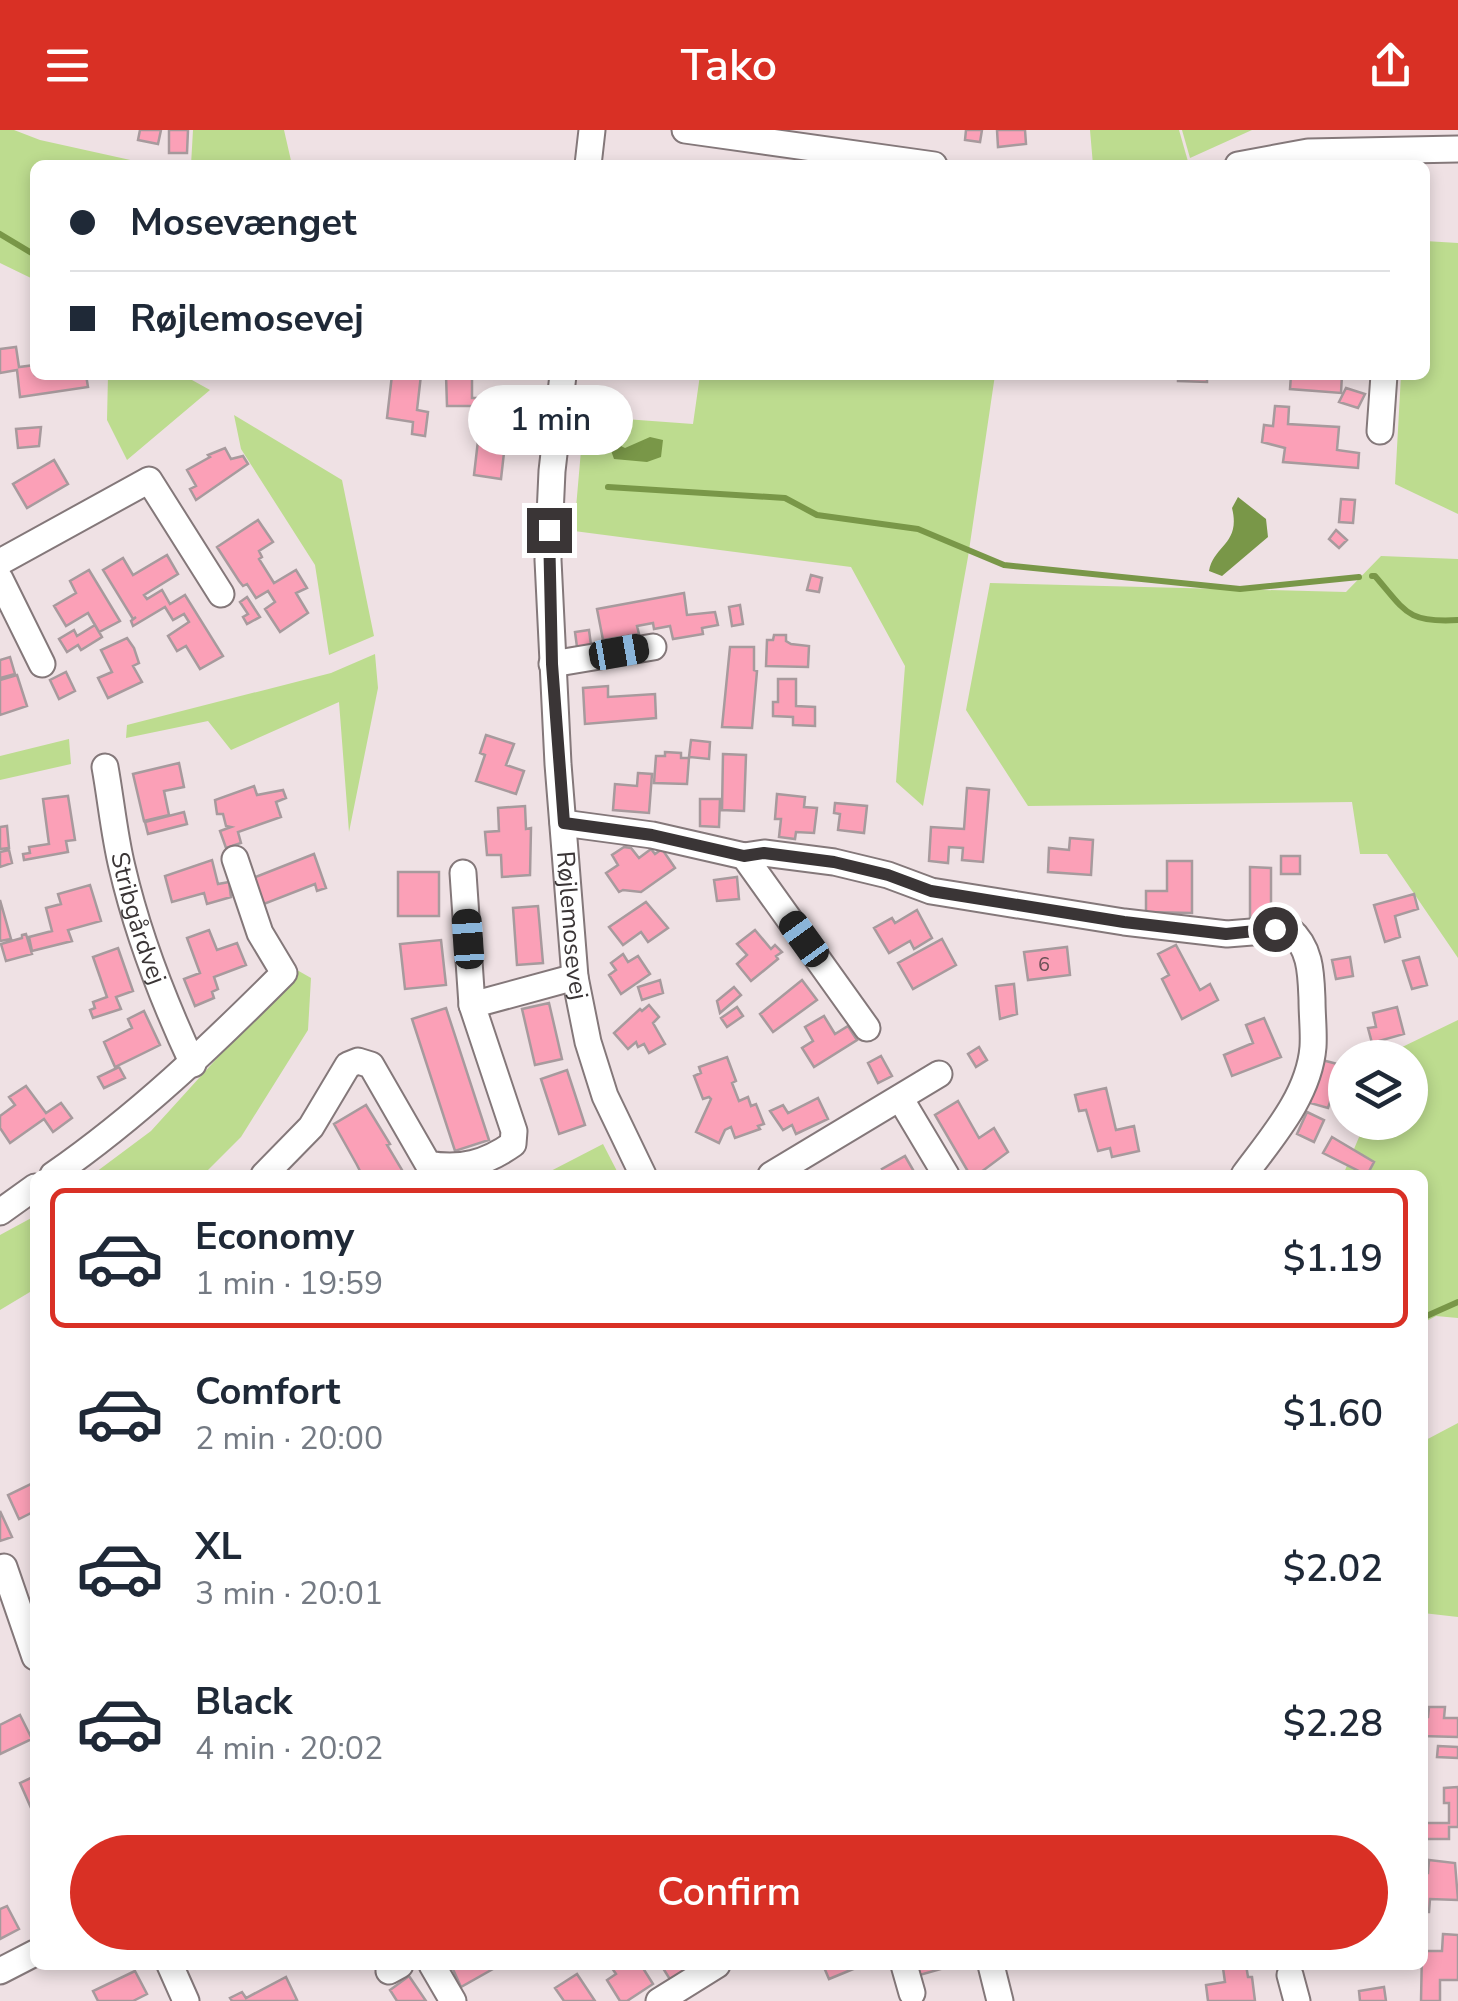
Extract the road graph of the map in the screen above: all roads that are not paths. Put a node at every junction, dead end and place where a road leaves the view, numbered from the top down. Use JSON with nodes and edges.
{"nodes":[{"id":1,"x":592,"y":130,"type":"edge"},
{"id":2,"x":685,"y":130,"type":"edge"},
{"id":3,"x":1400,"y":148,"type":"edge"},
{"id":4,"x":1458,"y":149,"type":"edge"},
{"id":5,"x":589,"y":160,"type":"edge"},
{"id":6,"x":898,"y":160,"type":"edge"},
{"id":7,"x":1265,"y":160,"type":"edge"},
{"id":8,"x":562,"y":380,"type":"edge"},
{"id":9,"x":1384,"y":380,"type":"edge"},
{"id":10,"x":1380,"y":431,"type":"dead end"},
{"id":11,"x":0,"y":562,"type":"edge"},
{"id":12,"x":0,"y":579,"type":"edge"},
{"id":13,"x":221,"y":594,"type":"dead end"},
{"id":14,"x":653,"y":647,"type":"dead end"},
{"id":15,"x":42,"y":664,"type":"dead end"},
{"id":16,"x":552,"y":664,"type":"junction"},
{"id":17,"x":105,"y":767,"type":"dead end"},
{"id":18,"x":564,"y":823,"type":"junction"},
{"id":19,"x":744,"y":856,"type":"junction"},
{"id":20,"x":235,"y":859,"type":"dead end"},
{"id":21,"x":463,"y":873,"type":"dead end"},
{"id":22,"x":575,"y":977,"type":"junction"},
{"id":23,"x":472,"y":1004,"type":"junction"},
{"id":24,"x":868,"y":1028,"type":"dead end"},
{"id":25,"x":193,"y":1064,"type":"junction"},
{"id":26,"x":939,"y":1074,"type":"dead end"},
{"id":27,"x":900,"y":1098,"type":"junction"},
{"id":28,"x":60,"y":1170,"type":"edge"},
{"id":29,"x":269,"y":1170,"type":"edge"},
{"id":30,"x":641,"y":1170,"type":"edge"},
{"id":31,"x":779,"y":1170,"type":"edge"},
{"id":32,"x":943,"y":1170,"type":"edge"},
{"id":33,"x":1248,"y":1170,"type":"edge"},
{"id":34,"x":30,"y":1191,"type":"edge"},
{"id":35,"x":0,"y":1212,"type":"edge"},
{"id":36,"x":4,"y":1567,"type":"dead end"},
{"id":37,"x":30,"y":1642,"type":"edge"},
{"id":38,"x":30,"y":1956,"type":"edge"},
{"id":39,"x":172,"y":1970,"type":"edge"},
{"id":40,"x":435,"y":1970,"type":"edge"},
{"id":41,"x":709,"y":1970,"type":"edge"},
{"id":42,"x":905,"y":1970,"type":"edge"},
{"id":43,"x":992,"y":1970,"type":"edge"},
{"id":44,"x":0,"y":1971,"type":"edge"},
{"id":45,"x":1290,"y":1974,"type":"dead end"},
{"id":46,"x":912,"y":1992,"type":"dead end"},
{"id":47,"x":186,"y":2001,"type":"edge"},
{"id":48,"x":452,"y":2001,"type":"edge"},
{"id":49,"x":659,"y":2001,"type":"edge"},
{"id":50,"x":1000,"y":2001,"type":"edge"},
{"id":51,"x":1297,"y":2001,"type":"edge"}],
"edges":[{"from":1,"to":5,"type":"street"},
{"from":2,"to":6,"type":"street"},
{"from":3,"to":4,"type":"street"},
{"from":3,"to":7,"type":"street"},
{"from":8,"to":16,"type":"street","name":"Røjlemosevej"},
{"from":9,"to":10,"type":"street"},
{"from":11,"to":13,"type":"street"},
{"from":12,"to":15,"type":"street"},
{"from":14,"to":16,"type":"street"},
{"from":16,"to":18,"type":"street","name":"Røjlemosevej"},
{"from":17,"to":25,"type":"street","name":"Stribgårdvej"},
{"from":18,"to":19,"type":"street"},
{"from":18,"to":22,"type":"street","name":"Røjlemosevej"},
{"from":19,"to":24,"type":"street"},
{"from":19,"to":33,"type":"street"},
{"from":20,"to":25,"type":"street"},
{"from":21,"to":23,"type":"street"},
{"from":22,"to":23,"type":"street"},
{"from":22,"to":30,"type":"street","name":"Røjlemosevej"},
{"from":23,"to":29,"type":"street"},
{"from":25,"to":28,"type":"street"},
{"from":26,"to":27,"type":"street"},
{"from":27,"to":31,"type":"street"},
{"from":27,"to":32,"type":"street"},
{"from":34,"to":35,"type":"street"},
{"from":36,"to":37,"type":"street"},
{"from":38,"to":44,"type":"street"},
{"from":39,"to":47,"type":"street"},
{"from":40,"to":48,"type":"street"},
{"from":41,"to":49,"type":"street"},
{"from":42,"to":46,"type":"street"},
{"from":43,"to":50,"type":"street"},
{"from":45,"to":51,"type":"street"}]}
